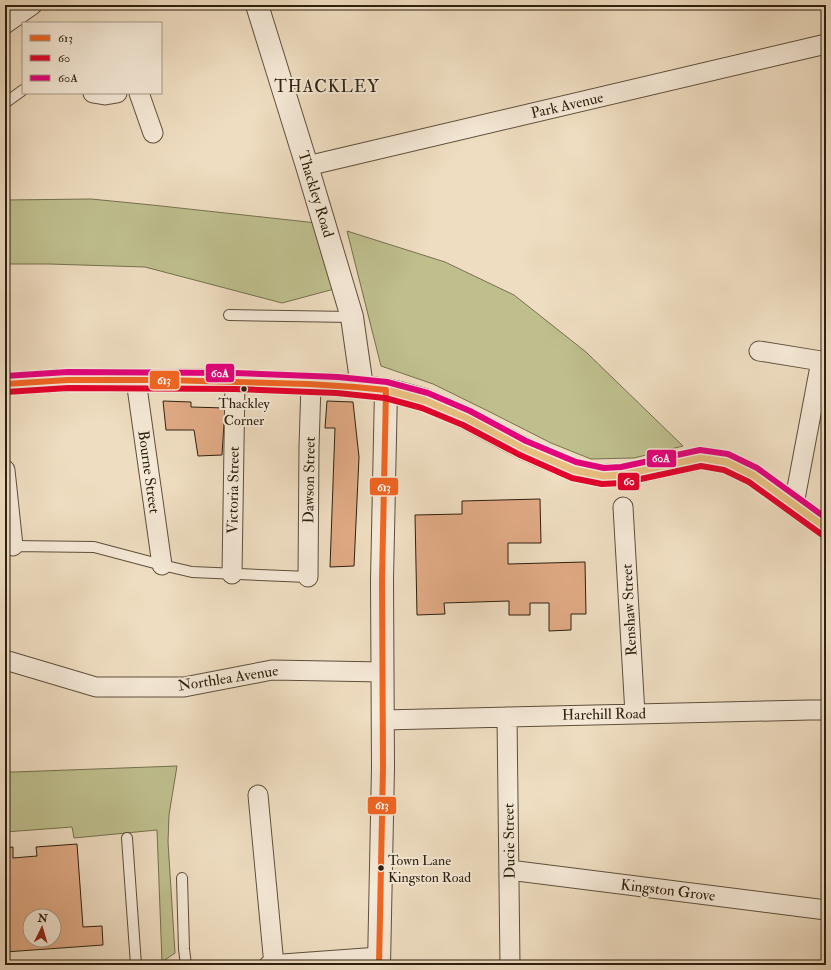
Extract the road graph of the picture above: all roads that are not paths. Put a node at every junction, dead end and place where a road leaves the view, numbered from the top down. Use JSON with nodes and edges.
{"nodes":[{"id":1,"x":257,"y":5,"type":"edge"},
{"id":2,"x":30,"y":13,"type":"edge"},
{"id":3,"x":5,"y":24,"type":"edge"},
{"id":4,"x":826,"y":44,"type":"edge"},
{"id":5,"x":22,"y":91,"type":"edge"},
{"id":6,"x":99,"y":94,"type":"edge"},
{"id":7,"x":111,"y":94,"type":"edge"},
{"id":8,"x":139,"y":94,"type":"edge"},
{"id":9,"x":5,"y":104,"type":"edge"},
{"id":10,"x":153,"y":133,"type":"dead end"},
{"id":11,"x":307,"y":166,"type":"junction"},
{"id":12,"x":229,"y":315,"type":"dead end"},
{"id":13,"x":352,"y":317,"type":"junction"},
{"id":14,"x":758,"y":351,"type":"dead end"},
{"id":15,"x":823,"y":362,"type":"edge"},
{"id":16,"x":136,"y":380,"type":"junction"},
{"id":17,"x":235,"y":381,"type":"junction"},
{"id":18,"x":5,"y":384,"type":"edge"},
{"id":19,"x":312,"y":384,"type":"junction"},
{"id":20,"x":362,"y":387,"type":"junction"},
{"id":21,"x":386,"y":390,"type":"junction"},
{"id":22,"x":5,"y":470,"type":"edge"},
{"id":23,"x":794,"y":504,"type":"junction"},
{"id":24,"x":623,"y":507,"type":"dead end"},
{"id":25,"x":826,"y":528,"type":"edge"},
{"id":26,"x":9,"y":547,"type":"edge"},
{"id":27,"x":162,"y":565,"type":"junction"},
{"id":28,"x":232,"y":574,"type":"junction"},
{"id":29,"x":308,"y":576,"type":"joint"},
{"id":30,"x":5,"y":660,"type":"edge"},
{"id":31,"x":383,"y":672,"type":"junction"},
{"id":32,"x":826,"y":710,"type":"edge"},
{"id":33,"x":635,"y":714,"type":"junction"},
{"id":34,"x":507,"y":717,"type":"junction"},
{"id":35,"x":383,"y":720,"type":"junction"},
{"id":36,"x":258,"y":795,"type":"dead end"},
{"id":37,"x":127,"y":838,"type":"dead end"},
{"id":38,"x":509,"y":870,"type":"junction"},
{"id":39,"x":182,"y":878,"type":"dead end"},
{"id":40,"x":826,"y":910,"type":"edge"},
{"id":41,"x":379,"y":961,"type":"edge"},
{"id":42,"x":136,"y":965,"type":"edge"},
{"id":43,"x":186,"y":965,"type":"edge"},
{"id":44,"x":270,"y":965,"type":"edge"},
{"id":45,"x":274,"y":965,"type":"edge"},
{"id":46,"x":510,"y":965,"type":"edge"}],
"edges":[{"from":1,"to":11,"type":"street","name":"Thackley Road"},
{"from":2,"to":3,"type":"street"},
{"from":4,"to":11,"type":"street","name":"Park Avenue"},
{"from":5,"to":9,"type":"lane"},
{"from":6,"to":7,"type":"street"},
{"from":8,"to":10,"type":"street"},
{"from":11,"to":13,"type":"street","name":"Thackley Road"},
{"from":12,"to":13,"type":"lane"},
{"from":13,"to":20,"type":"street","name":"Thackley Road"},
{"from":14,"to":15,"type":"street"},
{"from":15,"to":23,"type":"street"},
{"from":16,"to":17,"type":"main road"},
{"from":16,"to":18,"type":"main road"},
{"from":16,"to":27,"type":"street","name":"Bourne Street"},
{"from":17,"to":19,"type":"main road"},
{"from":17,"to":28,"type":"street","name":"Victoria Street"},
{"from":19,"to":20,"type":"main road"},
{"from":19,"to":29,"type":"street","name":"Dawson Street"},
{"from":20,"to":21,"type":"main road"},
{"from":21,"to":23,"type":"main road"},
{"from":21,"to":31,"type":"street"},
{"from":22,"to":26,"type":"street"},
{"from":23,"to":25,"type":"main road"},
{"from":24,"to":33,"type":"street","name":"Renshaw Street"},
{"from":26,"to":27,"type":"lane"},
{"from":27,"to":28,"type":"lane"},
{"from":28,"to":29,"type":"lane"},
{"from":30,"to":31,"type":"street","name":"Northlea Avenue"},
{"from":31,"to":35,"type":"street"},
{"from":32,"to":33,"type":"street","name":"Harehill Road"},
{"from":33,"to":34,"type":"street","name":"Harehill Road"},
{"from":34,"to":35,"type":"street","name":"Harehill Road"},
{"from":34,"to":38,"type":"street","name":"Ducie Street"},
{"from":35,"to":41,"type":"street"},
{"from":36,"to":45,"type":"street"},
{"from":37,"to":42,"type":"lane"},
{"from":38,"to":40,"type":"street","name":"Kingston Grove"},
{"from":38,"to":46,"type":"street","name":"Ducie Street"},
{"from":39,"to":43,"type":"lane"},
{"from":41,"to":45,"type":"street"},
{"from":44,"to":45,"type":"street"}]}
